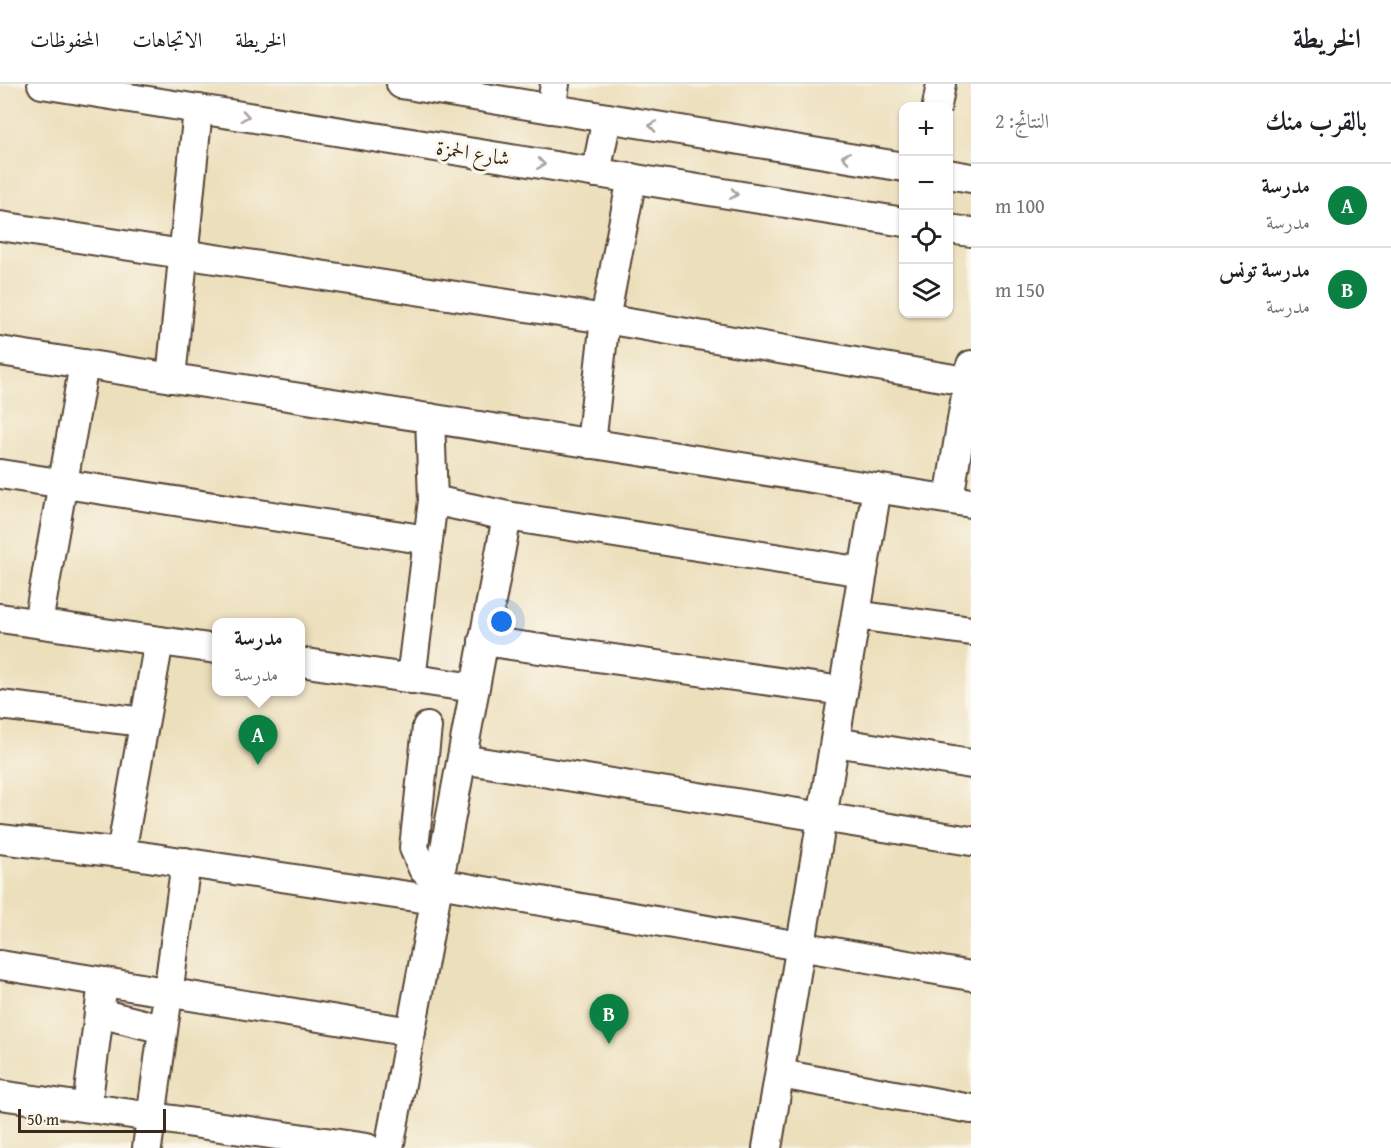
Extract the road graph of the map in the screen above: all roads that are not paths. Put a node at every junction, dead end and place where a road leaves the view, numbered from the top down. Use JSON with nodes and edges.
{"nodes":[{"id":1,"x":42,"y":84,"type":"edge"},
{"id":2,"x":401,"y":84,"type":"edge"},
{"id":3,"x":941,"y":84,"type":"edge"},
{"id":4,"x":553,"y":96,"type":"edge"},
{"id":5,"x":938,"y":102,"type":"edge"},
{"id":6,"x":198,"y":109,"type":"junction"},
{"id":7,"x":607,"y":118,"type":"junction"},
{"id":8,"x":899,"y":166,"type":"edge"},
{"id":9,"x":596,"y":172,"type":"junction"},
{"id":10,"x":953,"y":175,"type":"edge"},
{"id":11,"x":632,"y":178,"type":"junction"},
{"id":12,"x":971,"y":178,"type":"edge"},
{"id":13,"x":899,"y":221,"type":"edge"},
{"id":14,"x":0,"y":226,"type":"edge"},
{"id":15,"x":953,"y":230,"type":"edge"},
{"id":16,"x":971,"y":232,"type":"edge"},
{"id":17,"x":183,"y":252,"type":"junction"},
{"id":18,"x":605,"y":319,"type":"junction"},
{"id":19,"x":0,"y":351,"type":"edge"},
{"id":20,"x":84,"y":364,"type":"junction"},
{"id":21,"x":970,"y":376,"type":"edge"},
{"id":22,"x":171,"y":378,"type":"junction"},
{"id":23,"x":430,"y":418,"type":"junction"},
{"id":24,"x":591,"y":444,"type":"junction"},
{"id":25,"x":0,"y":474,"type":"edge"},
{"id":26,"x":62,"y":484,"type":"junction"},
{"id":27,"x":877,"y":488,"type":"junction"},
{"id":28,"x":433,"y":500,"type":"junction"},
{"id":29,"x":960,"y":501,"type":"edge"},
{"id":30,"x":507,"y":516,"type":"junction"},
{"id":31,"x":428,"y":540,"type":"junction"},
{"id":32,"x":863,"y":572,"type":"junction"},
{"id":33,"x":856,"y":615,"type":"junction"},
{"id":34,"x":0,"y":618,"type":"edge"},
{"id":35,"x":38,"y":623,"type":"junction"},
{"id":36,"x":971,"y":631,"type":"edge"},
{"id":37,"x":159,"y":641,"type":"junction"},
{"id":38,"x":483,"y":641,"type":"junction"},
{"id":39,"x":212,"y":649,"type":"edge"},
{"id":40,"x":305,"y":663,"type":"edge"},
{"id":41,"x":411,"y":679,"type":"junction"},
{"id":42,"x":474,"y":688,"type":"junction"},
{"id":43,"x":843,"y":691,"type":"junction"},
{"id":44,"x":0,"y":705,"type":"edge"},
{"id":45,"x":144,"y":722,"type":"junction"},
{"id":46,"x":427,"y":728,"type":"dead end"},
{"id":47,"x":835,"y":742,"type":"junction"},
{"id":48,"x":462,"y":759,"type":"junction"},
{"id":49,"x":971,"y":764,"type":"edge"},
{"id":50,"x":822,"y":817,"type":"junction"},
{"id":51,"x":0,"y":839,"type":"edge"},
{"id":52,"x":971,"y":841,"type":"edge"},
{"id":53,"x":121,"y":853,"type":"junction"},
{"id":54,"x":186,"y":862,"type":"junction"},
{"id":55,"x":437,"y":891,"type":"junction"},
{"id":56,"x":801,"y":948,"type":"junction"},
{"id":57,"x":0,"y":965,"type":"edge"},
{"id":58,"x":971,"y":976,"type":"edge"},
{"id":59,"x":103,"y":982,"type":"junction"},
{"id":60,"x":168,"y":992,"type":"junction"},
{"id":61,"x":99,"y":1013,"type":"junction"},
{"id":62,"x":163,"y":1029,"type":"junction"},
{"id":63,"x":411,"y":1032,"type":"junction"},
{"id":64,"x":780,"y":1074,"type":"junction"},
{"id":65,"x":0,"y":1095,"type":"edge"},
{"id":66,"x":87,"y":1107,"type":"junction"},
{"id":67,"x":971,"y":1109,"type":"edge"},
{"id":68,"x":151,"y":1117,"type":"junction"},
{"id":69,"x":147,"y":1148,"type":"edge"},
{"id":70,"x":367,"y":1148,"type":"edge"},
{"id":71,"x":389,"y":1148,"type":"edge"},
{"id":72,"x":767,"y":1148,"type":"edge"}],
"edges":[{"from":1,"to":6,"type":"street","name":"شارع الحمزة"},
{"from":2,"to":4,"type":"street"},
{"from":3,"to":5,"type":"street"},
{"from":4,"to":7,"type":"street"},
{"from":6,"to":9,"type":"street","name":"شارع الحمزة","one_way":true},
{"from":6,"to":17,"type":"street"},
{"from":8,"to":7,"type":"street","one_way":true},
{"from":7,"to":9,"type":"street"},
{"from":9,"to":11,"type":"street","name":"شارع الحمزة"},
{"from":10,"to":12,"type":"street"},
{"from":11,"to":13,"type":"street","name":"شارع الحمزة","one_way":true},
{"from":11,"to":18,"type":"street"},
{"from":14,"to":17,"type":"street"},
{"from":15,"to":16,"type":"street"},
{"from":17,"to":18,"type":"street"},
{"from":17,"to":22,"type":"street"},
{"from":18,"to":21,"type":"street"},
{"from":18,"to":24,"type":"street"},
{"from":19,"to":20,"type":"street"},
{"from":20,"to":22,"type":"street"},
{"from":20,"to":26,"type":"street"},
{"from":21,"to":29,"type":"street"},
{"from":22,"to":23,"type":"street"},
{"from":23,"to":24,"type":"street"},
{"from":23,"to":28,"type":"street"},
{"from":24,"to":27,"type":"street"},
{"from":25,"to":26,"type":"street"},
{"from":26,"to":31,"type":"street"},
{"from":26,"to":35,"type":"street"},
{"from":27,"to":29,"type":"street"},
{"from":27,"to":32,"type":"street"},
{"from":28,"to":30,"type":"street"},
{"from":28,"to":31,"type":"street"},
{"from":30,"to":32,"type":"street"},
{"from":30,"to":38,"type":"street"},
{"from":31,"to":41,"type":"street"},
{"from":32,"to":33,"type":"street"},
{"from":33,"to":36,"type":"street"},
{"from":33,"to":43,"type":"street"},
{"from":34,"to":35,"type":"street"},
{"from":35,"to":37,"type":"street"},
{"from":37,"to":39,"type":"street"},
{"from":37,"to":45,"type":"street"},
{"from":38,"to":42,"type":"street"},
{"from":38,"to":43,"type":"street"},
{"from":40,"to":41,"type":"street"},
{"from":41,"to":42,"type":"street"},
{"from":42,"to":48,"type":"street"},
{"from":43,"to":47,"type":"street"},
{"from":44,"to":45,"type":"street"},
{"from":45,"to":53,"type":"street"},
{"from":46,"to":55,"type":"street"},
{"from":47,"to":49,"type":"street"},
{"from":47,"to":50,"type":"street"},
{"from":48,"to":50,"type":"street"},
{"from":48,"to":55,"type":"street"},
{"from":50,"to":52,"type":"street"},
{"from":50,"to":56,"type":"street"},
{"from":51,"to":53,"type":"street"},
{"from":53,"to":54,"type":"street"},
{"from":54,"to":55,"type":"street"},
{"from":54,"to":60,"type":"street"},
{"from":55,"to":56,"type":"street"},
{"from":55,"to":63,"type":"street"},
{"from":56,"to":58,"type":"street"},
{"from":56,"to":64,"type":"street"},
{"from":57,"to":59,"type":"street"},
{"from":59,"to":60,"type":"street"},
{"from":59,"to":61,"type":"street"},
{"from":60,"to":62,"type":"street"},
{"from":60,"to":63,"type":"street"},
{"from":61,"to":62,"type":"street"},
{"from":61,"to":66,"type":"street"},
{"from":62,"to":68,"type":"street"},
{"from":63,"to":71,"type":"street"},
{"from":64,"to":67,"type":"street"},
{"from":64,"to":72,"type":"street"},
{"from":65,"to":66,"type":"street"},
{"from":66,"to":68,"type":"street"},
{"from":68,"to":69,"type":"street"},
{"from":68,"to":70,"type":"street"}]}
